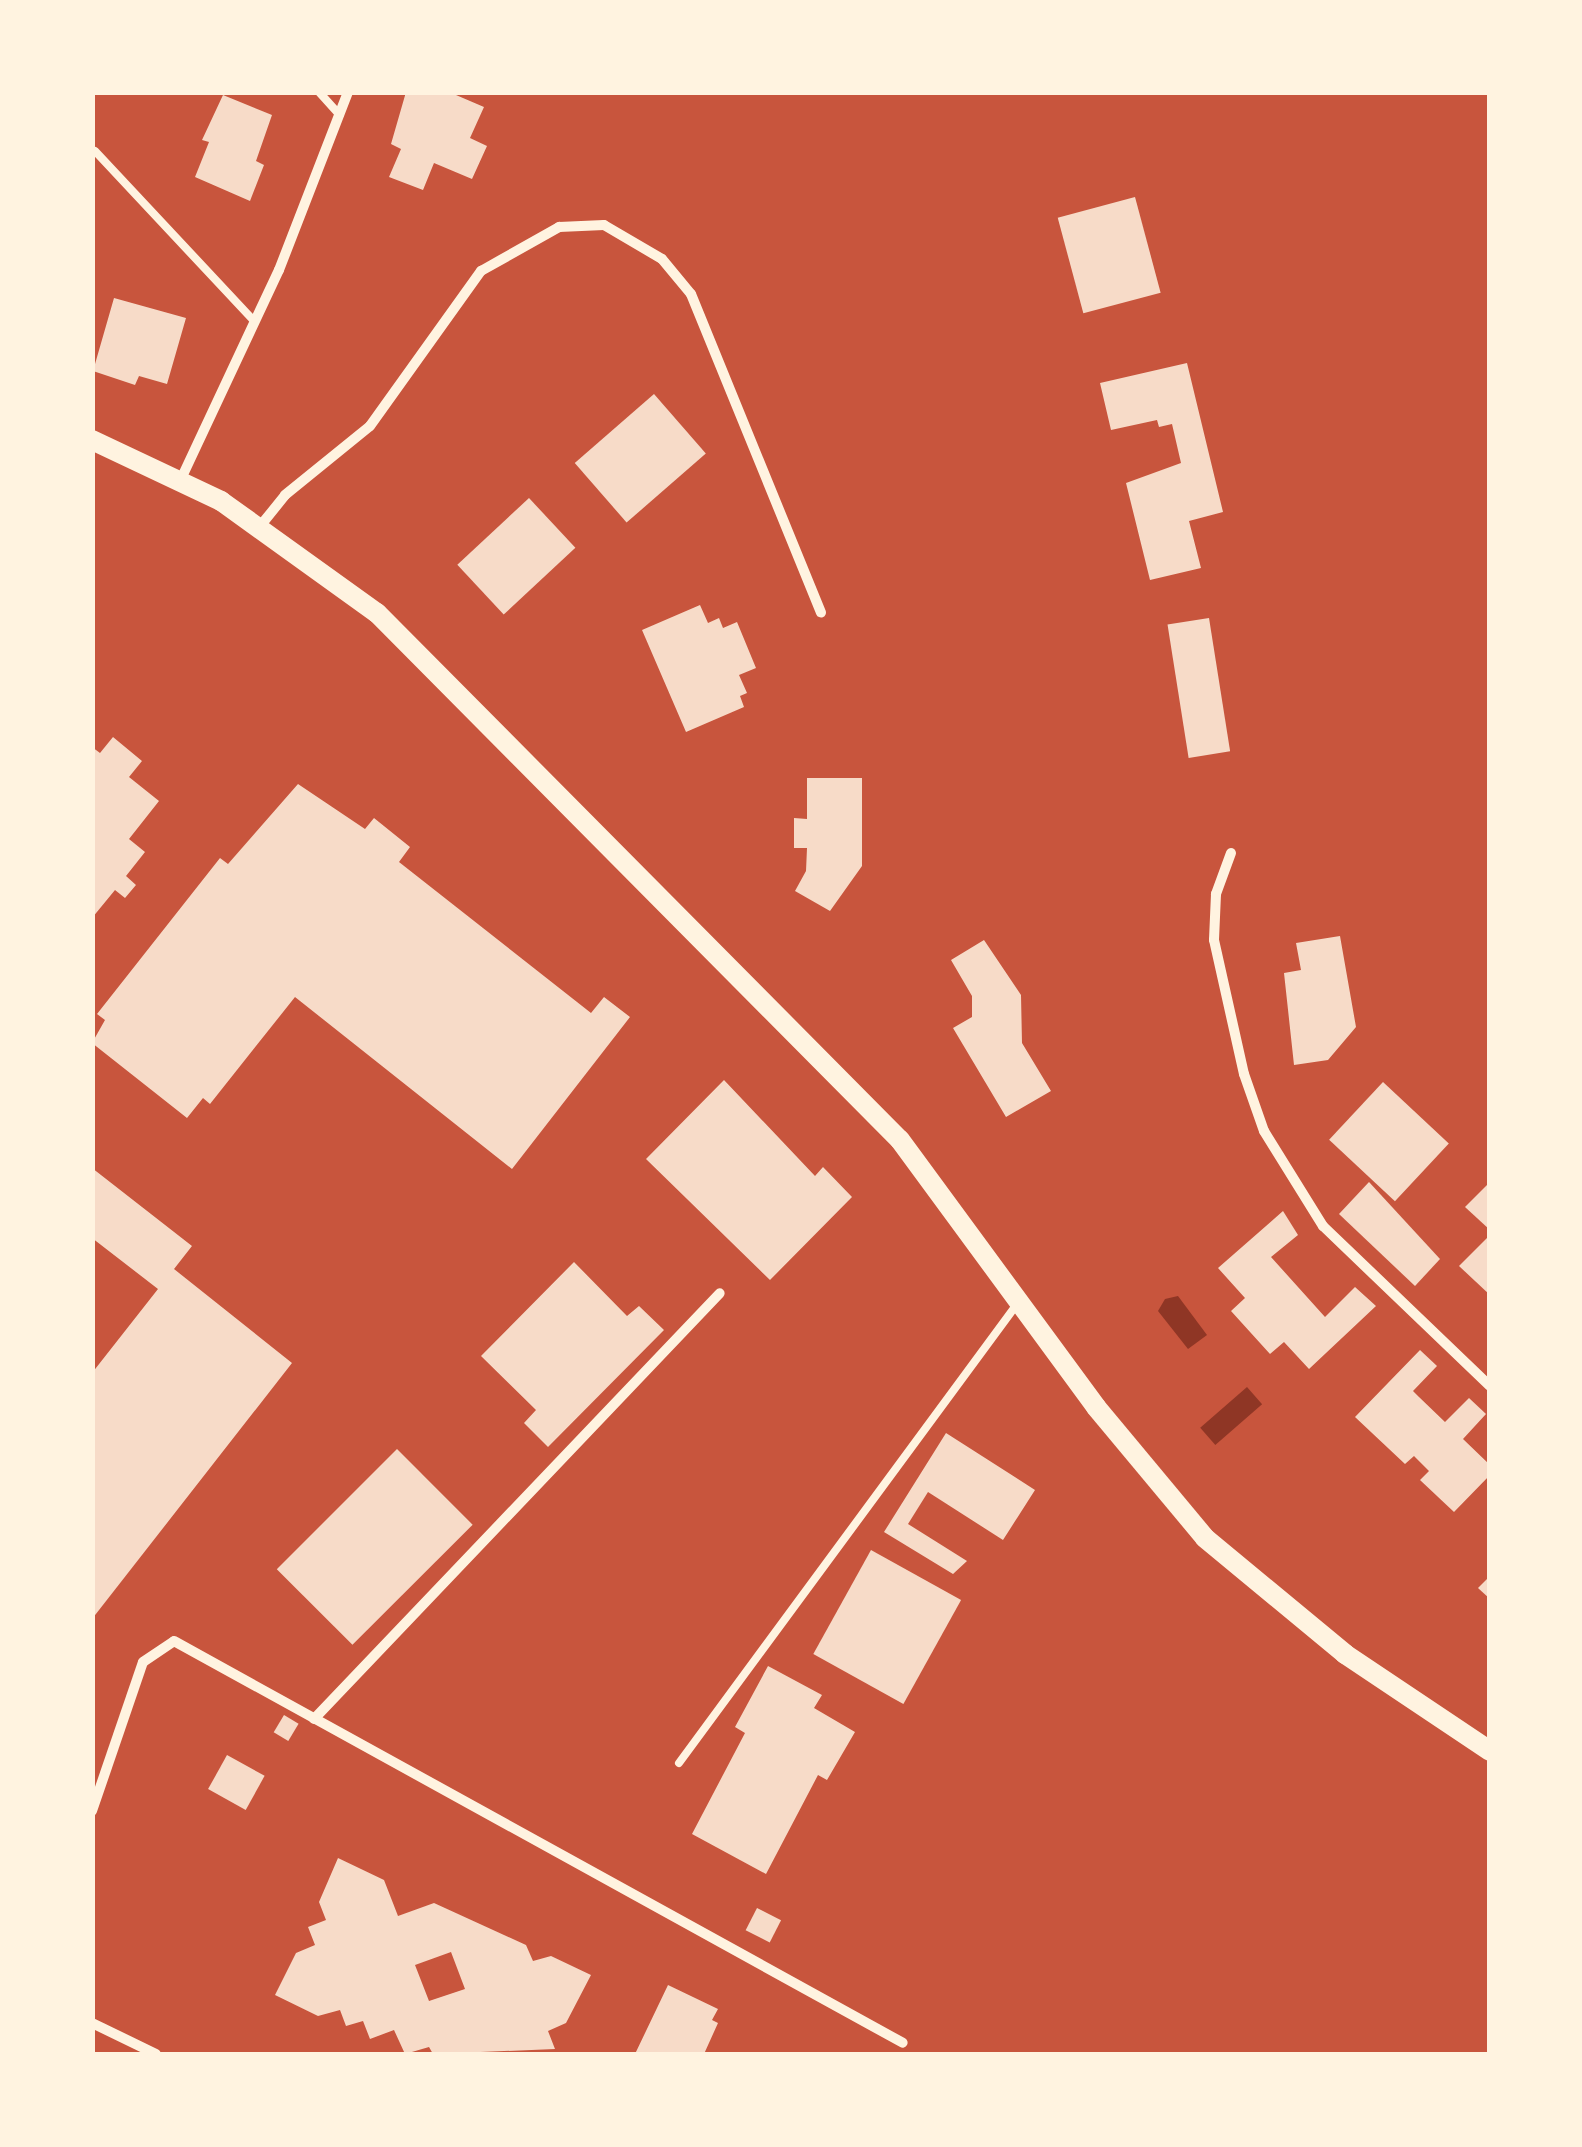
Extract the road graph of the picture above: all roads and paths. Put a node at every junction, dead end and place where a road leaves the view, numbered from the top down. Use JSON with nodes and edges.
{"nodes":[{"id":1,"x":319,"y":92,"type":"edge"},
{"id":2,"x":348,"y":92,"type":"edge"},
{"id":3,"x":340,"y":115,"type":"junction"},
{"id":4,"x":95,"y":151,"type":"dead end"},
{"id":5,"x":255,"y":322,"type":"junction"},
{"id":6,"x":92,"y":440,"type":"edge"},
{"id":7,"x":181,"y":479,"type":"junction"},
{"id":8,"x":261,"y":524,"type":"junction"},
{"id":9,"x":821,"y":612,"type":"dead end"},
{"id":10,"x":1231,"y":854,"type":"dead end"},
{"id":11,"x":720,"y":1294,"type":"dead end"},
{"id":12,"x":1019,"y":1301,"type":"junction"},
{"id":13,"x":1490,"y":1386,"type":"edge"},
{"id":14,"x":314,"y":1718,"type":"junction"},
{"id":15,"x":1490,"y":1750,"type":"edge"},
{"id":16,"x":678,"y":1763,"type":"dead end"},
{"id":17,"x":92,"y":1811,"type":"edge"},
{"id":18,"x":92,"y":2023,"type":"edge"},
{"id":19,"x":903,"y":2043,"type":"dead end"},
{"id":20,"x":156,"y":2054,"type":"edge"}],
"edges":[{"from":1,"to":3,"type":"lane"},
{"from":2,"to":3,"type":"street"},
{"from":3,"to":5,"type":"street"},
{"from":4,"to":5,"type":"lane"},
{"from":5,"to":7,"type":"street"},
{"from":6,"to":7,"type":"main road"},
{"from":7,"to":8,"type":"main road"},
{"from":8,"to":9,"type":"street"},
{"from":8,"to":12,"type":"main road"},
{"from":10,"to":13,"type":"street"},
{"from":11,"to":14,"type":"street"},
{"from":12,"to":15,"type":"main road"},
{"from":12,"to":16,"type":"lane"},
{"from":14,"to":17,"type":"street"},
{"from":14,"to":19,"type":"street"},
{"from":18,"to":20,"type":"street"}]}
